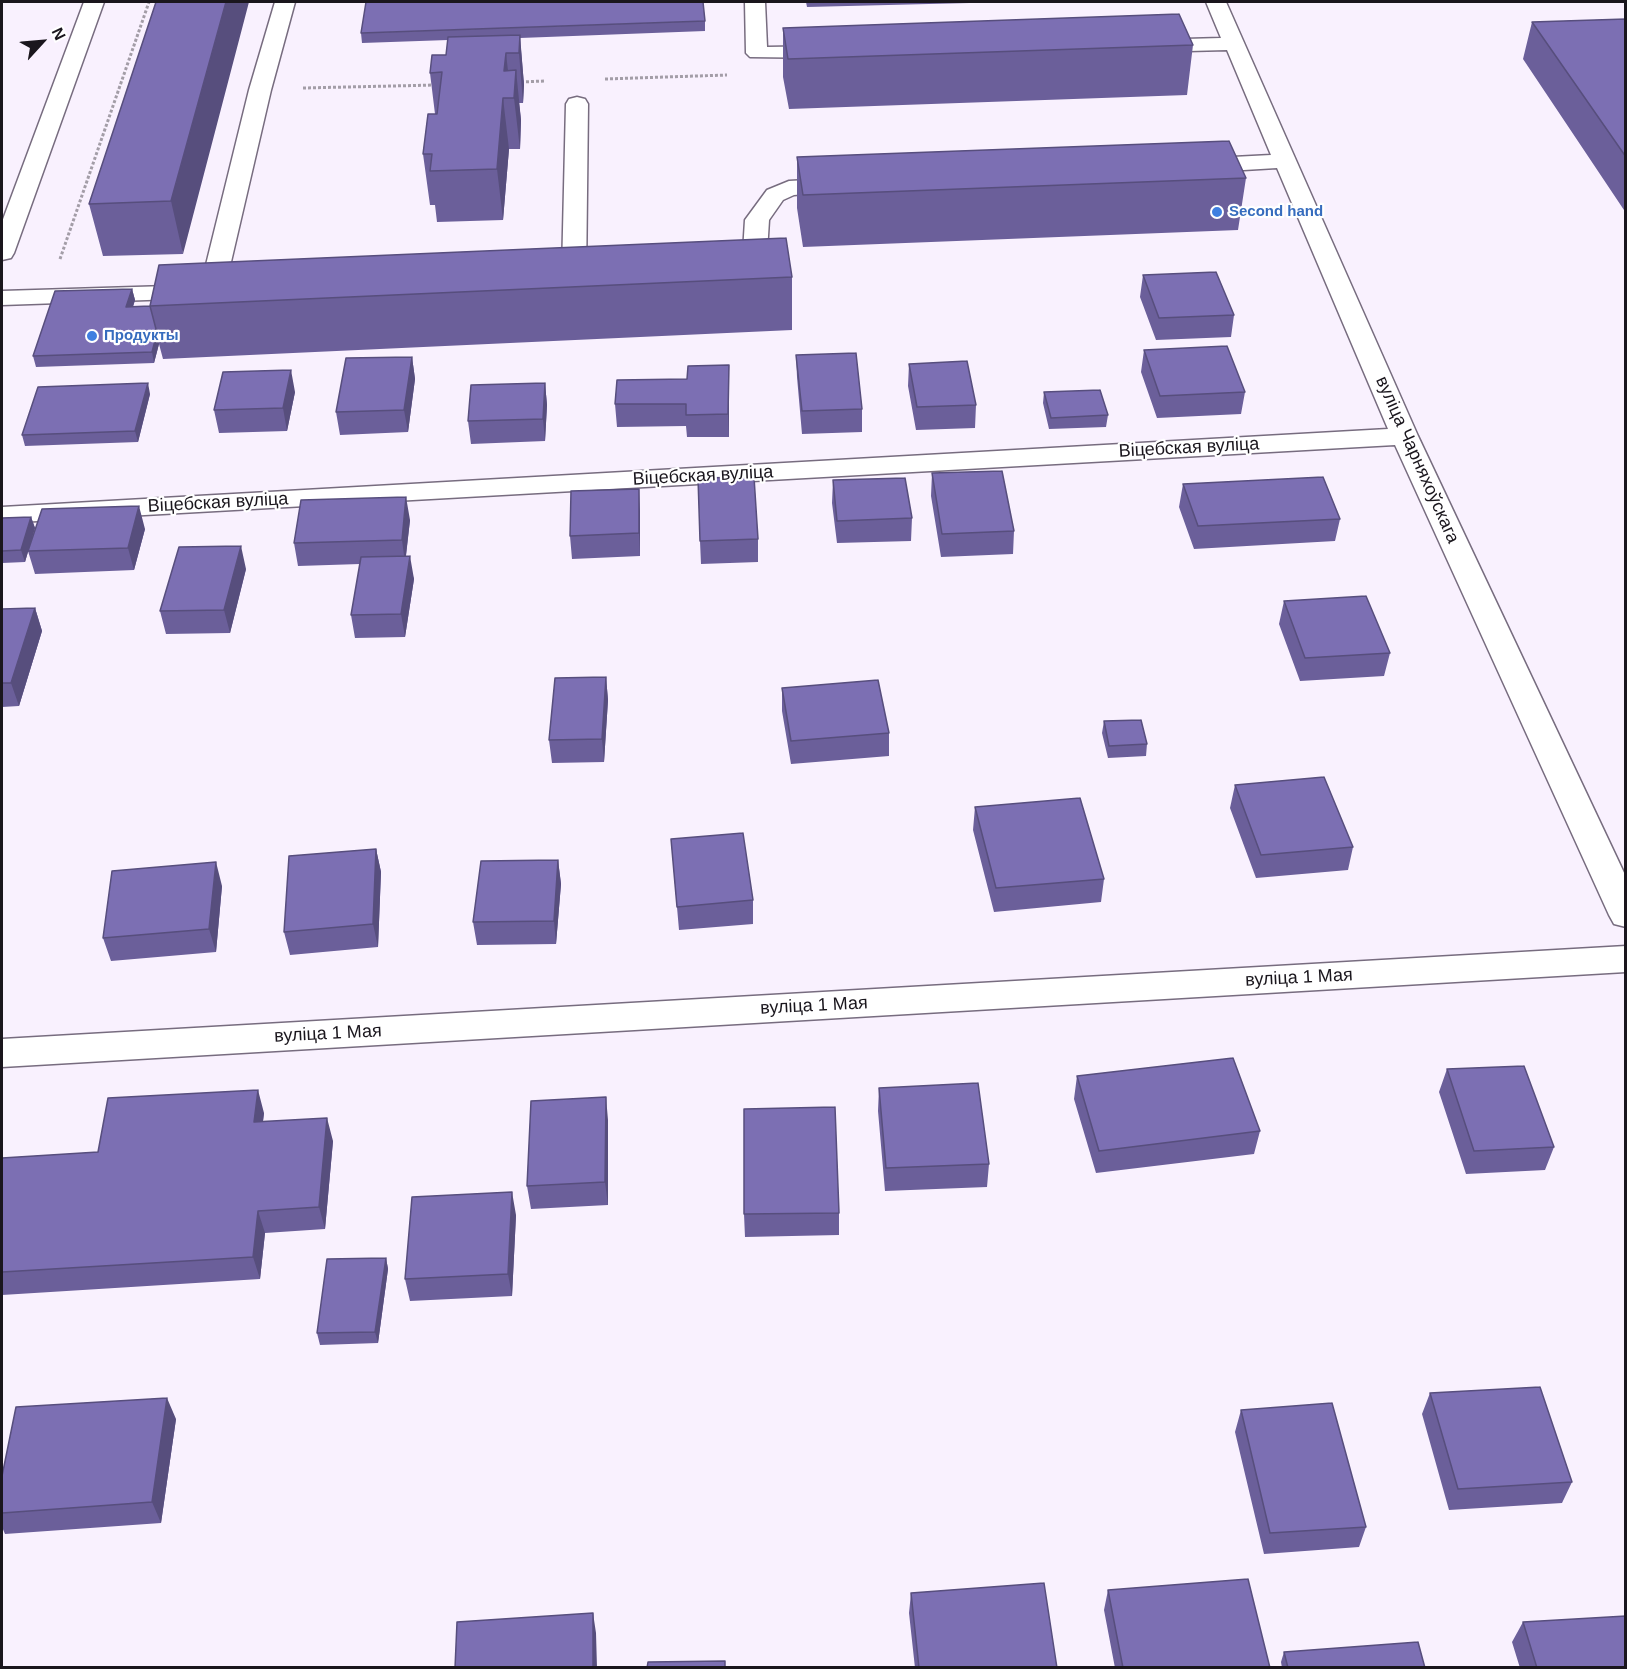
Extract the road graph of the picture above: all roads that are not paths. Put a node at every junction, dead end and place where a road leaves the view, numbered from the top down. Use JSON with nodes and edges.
{"nodes":[{"id":1,"x":94,"y":2,"type":"edge"},
{"id":2,"x":285,"y":2,"type":"edge"},
{"id":3,"x":755,"y":2,"type":"edge"},
{"id":4,"x":1216,"y":2,"type":"edge"},
{"id":5,"x":1234,"y":44,"type":"junction"},
{"id":6,"x":1126,"y":46,"type":"edge"},
{"id":7,"x":852,"y":51,"type":"edge"},
{"id":8,"x":577,"y":104,"type":"dead end"},
{"id":9,"x":1285,"y":161,"type":"junction"},
{"id":10,"x":1167,"y":168,"type":"edge"},
{"id":11,"x":861,"y":184,"type":"edge"},
{"id":12,"x":2,"y":253,"type":"edge"},
{"id":13,"x":705,"y":272,"type":"edge"},
{"id":14,"x":539,"y":280,"type":"edge"},
{"id":15,"x":2,"y":298,"type":"edge"},
{"id":16,"x":1406,"y":436,"type":"junction"},
{"id":17,"x":2,"y":515,"type":"edge"},
{"id":18,"x":1626,"y":915,"type":"edge"},
{"id":19,"x":1626,"y":959,"type":"edge"},
{"id":20,"x":2,"y":1053,"type":"edge"}],
"edges":[{"from":1,"to":12,"type":"street"},
{"from":2,"to":15,"type":"street"},
{"from":3,"to":7,"type":"street"},
{"from":4,"to":5,"type":"street","name":"вуліца Чарняхоўскага"},
{"from":5,"to":6,"type":"street"},
{"from":5,"to":9,"type":"street","name":"вуліца Чарняхоўскага"},
{"from":8,"to":14,"type":"street"},
{"from":9,"to":10,"type":"street"},
{"from":9,"to":16,"type":"street","name":"вуліца Чарняхоўскага"},
{"from":11,"to":13,"type":"street"},
{"from":16,"to":17,"type":"street","name":"Віцебская вуліца"},
{"from":16,"to":18,"type":"street","name":"вуліца Чарняхоўскага"},
{"from":19,"to":20,"type":"street","name":"вуліца 1 Мая"}]}
